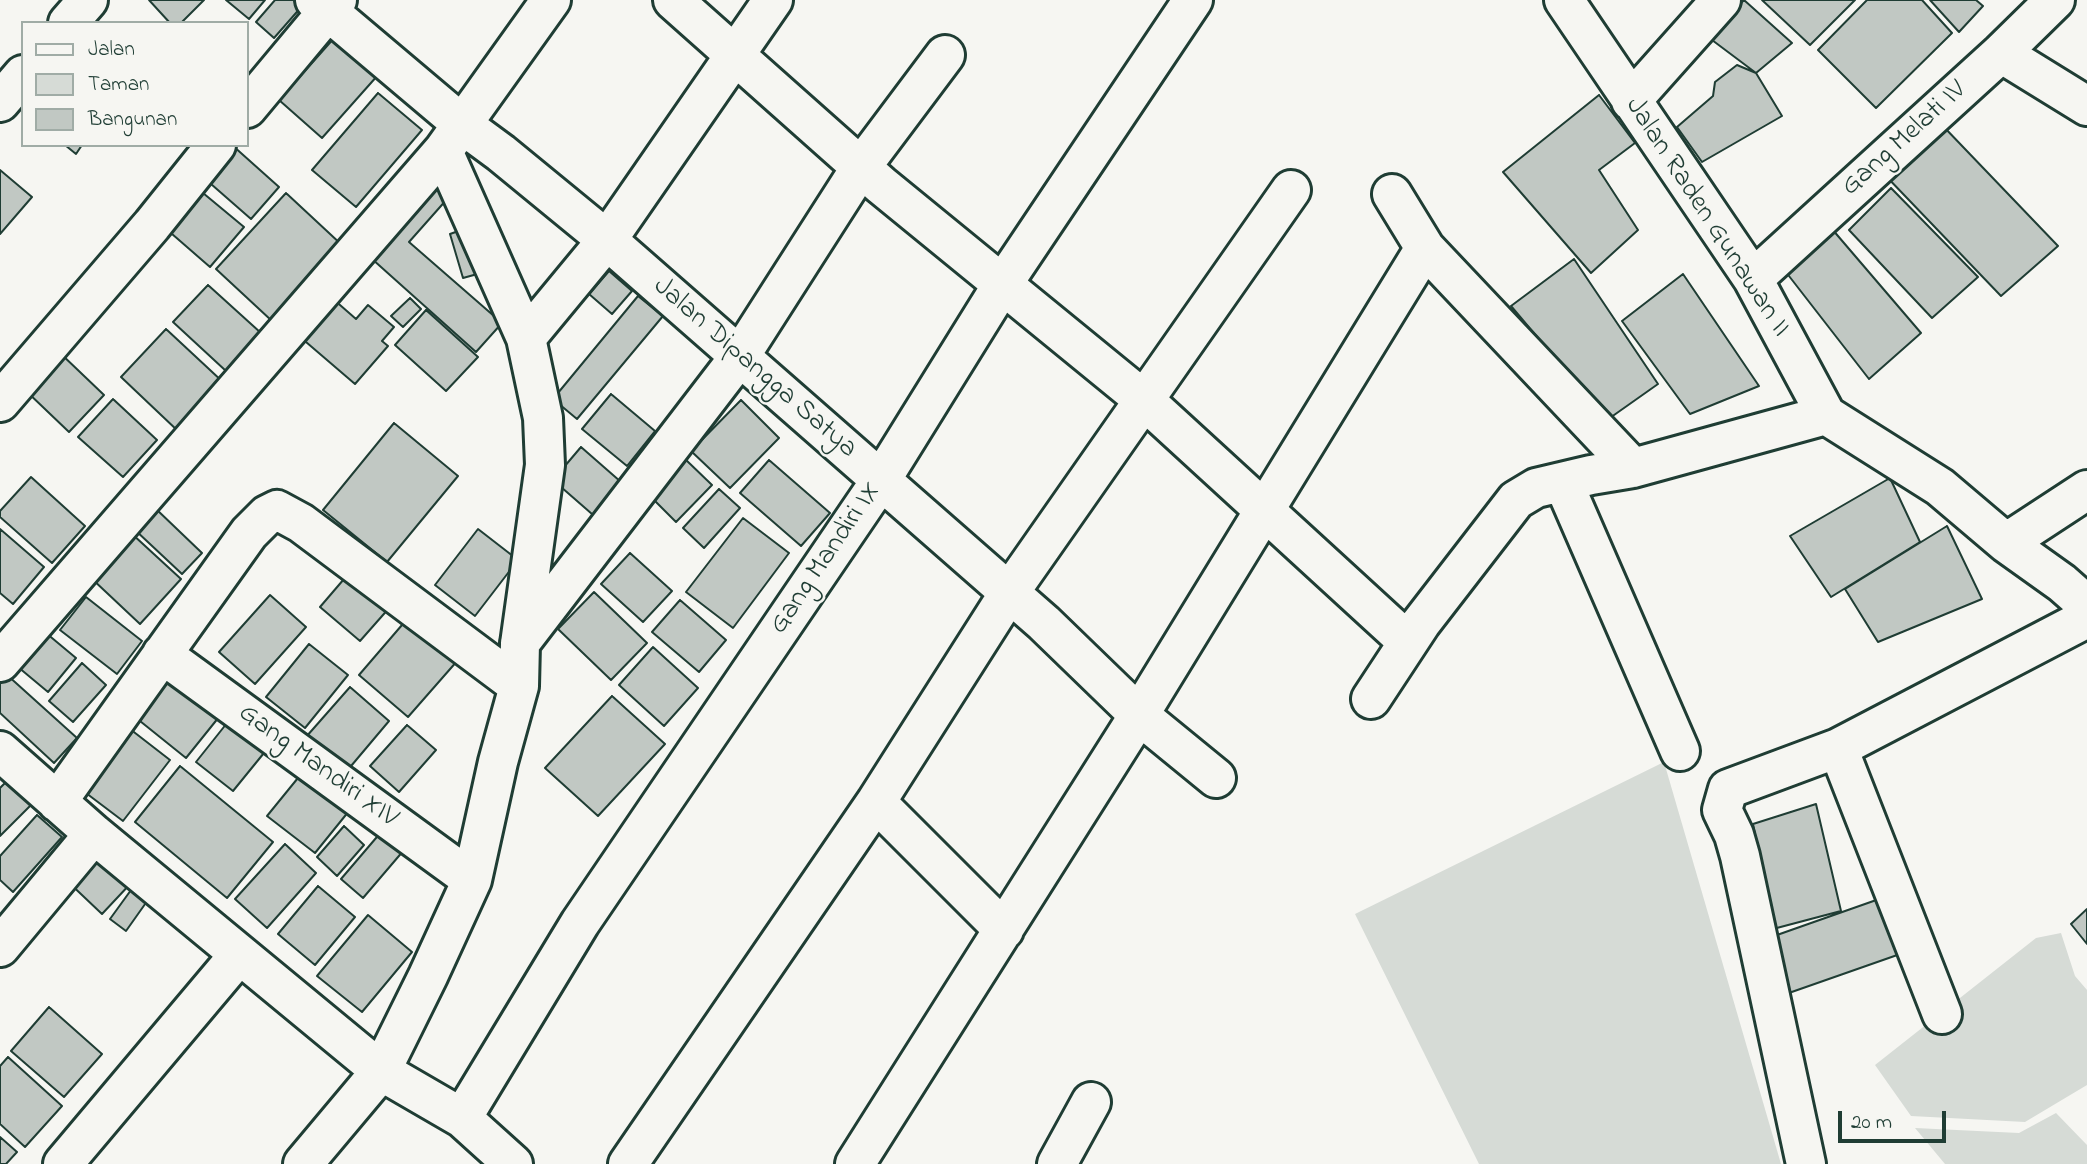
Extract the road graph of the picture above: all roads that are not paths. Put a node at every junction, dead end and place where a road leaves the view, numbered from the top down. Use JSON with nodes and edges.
{"nodes":[{"id":1,"x":88,"y":0,"type":"edge"},
{"id":2,"x":551,"y":0,"type":"edge"},
{"id":3,"x":673,"y":0,"type":"edge"},
{"id":4,"x":773,"y":0,"type":"edge"},
{"id":5,"x":1193,"y":0,"type":"edge"},
{"id":6,"x":1564,"y":0,"type":"edge"},
{"id":7,"x":1721,"y":0,"type":"edge"},
{"id":8,"x":2055,"y":0,"type":"edge"},
{"id":9,"x":327,"y":4,"type":"edge"},
{"id":10,"x":70,"y":21,"type":"edge"},
{"id":11,"x":2001,"y":53,"type":"junction"},
{"id":12,"x":734,"y":54,"type":"junction"},
{"id":13,"x":945,"y":55,"type":"dead end"},
{"id":14,"x":21,"y":77,"type":"edge"},
{"id":15,"x":1631,"y":101,"type":"junction"},
{"id":16,"x":0,"y":102,"type":"edge"},
{"id":17,"x":2087,"y":106,"type":"edge"},
{"id":18,"x":248,"y":107,"type":"edge"},
{"id":19,"x":453,"y":138,"type":"junction"},
{"id":20,"x":214,"y":147,"type":"edge"},
{"id":21,"x":861,"y":167,"type":"junction"},
{"id":22,"x":1291,"y":190,"type":"dead end"},
{"id":23,"x":1392,"y":194,"type":"dead end"},
{"id":24,"x":607,"y":240,"type":"junction"},
{"id":25,"x":1425,"y":248,"type":"junction"},
{"id":26,"x":1753,"y":279,"type":"junction"},
{"id":27,"x":1002,"y":285,"type":"junction"},
{"id":28,"x":526,"y":338,"type":"junction"},
{"id":29,"x":740,"y":356,"type":"junction"},
{"id":30,"x":1144,"y":400,"type":"junction"},
{"id":31,"x":0,"y":402,"type":"edge"},
{"id":32,"x":1826,"y":415,"type":"junction"},
{"id":33,"x":1633,"y":468,"type":"junction"},
{"id":34,"x":881,"y":480,"type":"junction"},
{"id":35,"x":1563,"y":482,"type":"junction"},
{"id":36,"x":2087,"y":490,"type":"edge"},
{"id":37,"x":1265,"y":510,"type":"junction"},
{"id":38,"x":2006,"y":543,"type":"junction"},
{"id":39,"x":1009,"y":593,"type":"junction"},
{"id":40,"x":2087,"y":605,"type":"edge"},
{"id":41,"x":2087,"y":618,"type":"edge"},
{"id":42,"x":1408,"y":642,"type":"junction"},
{"id":43,"x":520,"y":644,"type":"junction"},
{"id":44,"x":162,"y":654,"type":"junction"},
{"id":45,"x":0,"y":662,"type":"edge"},
{"id":46,"x":519,"y":686,"type":"junction"},
{"id":47,"x":1371,"y":699,"type":"dead end"},
{"id":48,"x":1139,"y":715,"type":"junction"},
{"id":49,"x":1838,"y":748,"type":"junction"},
{"id":50,"x":0,"y":751,"type":"edge"},
{"id":51,"x":1680,"y":751,"type":"dead end"},
{"id":52,"x":1216,"y":778,"type":"dead end"},
{"id":53,"x":57,"y":802,"type":"junction"},
{"id":54,"x":876,"y":802,"type":"junction"},
{"id":55,"x":94,"y":834,"type":"junction"},
{"id":56,"x":472,"y":880,"type":"junction"},
{"id":57,"x":1004,"y":930,"type":"junction"},
{"id":58,"x":0,"y":947,"type":"edge"},
{"id":59,"x":239,"y":955,"type":"junction"},
{"id":60,"x":1942,"y":1014,"type":"dead end"},
{"id":61,"x":381,"y":1071,"type":"junction"},
{"id":62,"x":1091,"y":1102,"type":"dead end"},
{"id":63,"x":462,"y":1118,"type":"junction"},
{"id":64,"x":334,"y":1128,"type":"junction"},
{"id":65,"x":63,"y":1164,"type":"edge"},
{"id":66,"x":303,"y":1164,"type":"edge"},
{"id":67,"x":320,"y":1164,"type":"edge"},
{"id":68,"x":513,"y":1164,"type":"edge"},
{"id":69,"x":628,"y":1164,"type":"edge"},
{"id":70,"x":855,"y":1164,"type":"edge"},
{"id":71,"x":1056,"y":1164,"type":"edge"},
{"id":72,"x":1806,"y":1164,"type":"edge"}],
"edges":[{"from":1,"to":10,"type":"street"},
{"from":2,"to":19,"type":"street"},
{"from":3,"to":12,"type":"street"},
{"from":4,"to":12,"type":"street"},
{"from":5,"to":27,"type":"street","name":"Gang Mandiri IX"},
{"from":6,"to":15,"type":"street","name":"Jalan Raden Gunawan II"},
{"from":7,"to":15,"type":"street"},
{"from":8,"to":11,"type":"street","name":"Gang Melati IV"},
{"from":9,"to":18,"type":"street"},
{"from":9,"to":19,"type":"street","name":"Jalan Dipangga Satya"},
{"from":11,"to":17,"type":"street"},
{"from":11,"to":26,"type":"street","name":"Gang Melati IV"},
{"from":12,"to":21,"type":"street"},
{"from":12,"to":24,"type":"street"},
{"from":13,"to":21,"type":"street"},
{"from":14,"to":16,"type":"street"},
{"from":15,"to":26,"type":"street","name":"Jalan Raden Gunawan II"},
{"from":19,"to":24,"type":"street","name":"Jalan Dipangga Satya"},
{"from":19,"to":28,"type":"street"},
{"from":19,"to":45,"type":"street"},
{"from":20,"to":31,"type":"street"},
{"from":21,"to":27,"type":"street"},
{"from":21,"to":29,"type":"street"},
{"from":22,"to":30,"type":"street"},
{"from":23,"to":25,"type":"street"},
{"from":24,"to":28,"type":"street"},
{"from":24,"to":29,"type":"street","name":"Jalan Dipangga Satya"},
{"from":25,"to":33,"type":"street"},
{"from":25,"to":37,"type":"street"},
{"from":26,"to":32,"type":"street","name":"Jalan Raden Gunawan II"},
{"from":27,"to":30,"type":"street"},
{"from":27,"to":34,"type":"street","name":"Gang Mandiri IX"},
{"from":28,"to":43,"type":"street"},
{"from":29,"to":34,"type":"street","name":"Jalan Dipangga Satya"},
{"from":29,"to":43,"type":"street"},
{"from":30,"to":37,"type":"street"},
{"from":30,"to":39,"type":"street"},
{"from":32,"to":33,"type":"street"},
{"from":32,"to":38,"type":"street","name":"Jalan Raden Gunawan II"},
{"from":33,"to":35,"type":"street"},
{"from":34,"to":39,"type":"street","name":"Jalan Dipangga Satya"},
{"from":34,"to":63,"type":"street","name":"Gang Mandiri IX"},
{"from":35,"to":42,"type":"street"},
{"from":35,"to":51,"type":"street"},
{"from":36,"to":38,"type":"street"},
{"from":37,"to":42,"type":"street"},
{"from":37,"to":48,"type":"street"},
{"from":38,"to":40,"type":"street","name":"Jalan Raden Gunawan II"},
{"from":39,"to":48,"type":"street","name":"Jalan Dipangga Satya"},
{"from":39,"to":54,"type":"street"},
{"from":41,"to":49,"type":"street"},
{"from":42,"to":47,"type":"street"},
{"from":43,"to":46,"type":"street"},
{"from":44,"to":46,"type":"street"},
{"from":44,"to":53,"type":"street"},
{"from":44,"to":56,"type":"street","name":"Gang Mandiri XIV"},
{"from":46,"to":56,"type":"street"},
{"from":48,"to":52,"type":"street","name":"Jalan Dipangga Satya"},
{"from":48,"to":57,"type":"street"},
{"from":49,"to":60,"type":"street"},
{"from":49,"to":72,"type":"street"},
{"from":50,"to":53,"type":"street"},
{"from":53,"to":55,"type":"street"},
{"from":54,"to":57,"type":"street"},
{"from":54,"to":69,"type":"street"},
{"from":55,"to":58,"type":"street"},
{"from":55,"to":59,"type":"street"},
{"from":56,"to":61,"type":"street"},
{"from":57,"to":70,"type":"street"},
{"from":59,"to":61,"type":"street"},
{"from":59,"to":65,"type":"street"},
{"from":61,"to":63,"type":"street"},
{"from":61,"to":64,"type":"street"},
{"from":62,"to":71,"type":"street"},
{"from":63,"to":68,"type":"street"},
{"from":64,"to":66,"type":"street"},
{"from":64,"to":67,"type":"street"}]}
